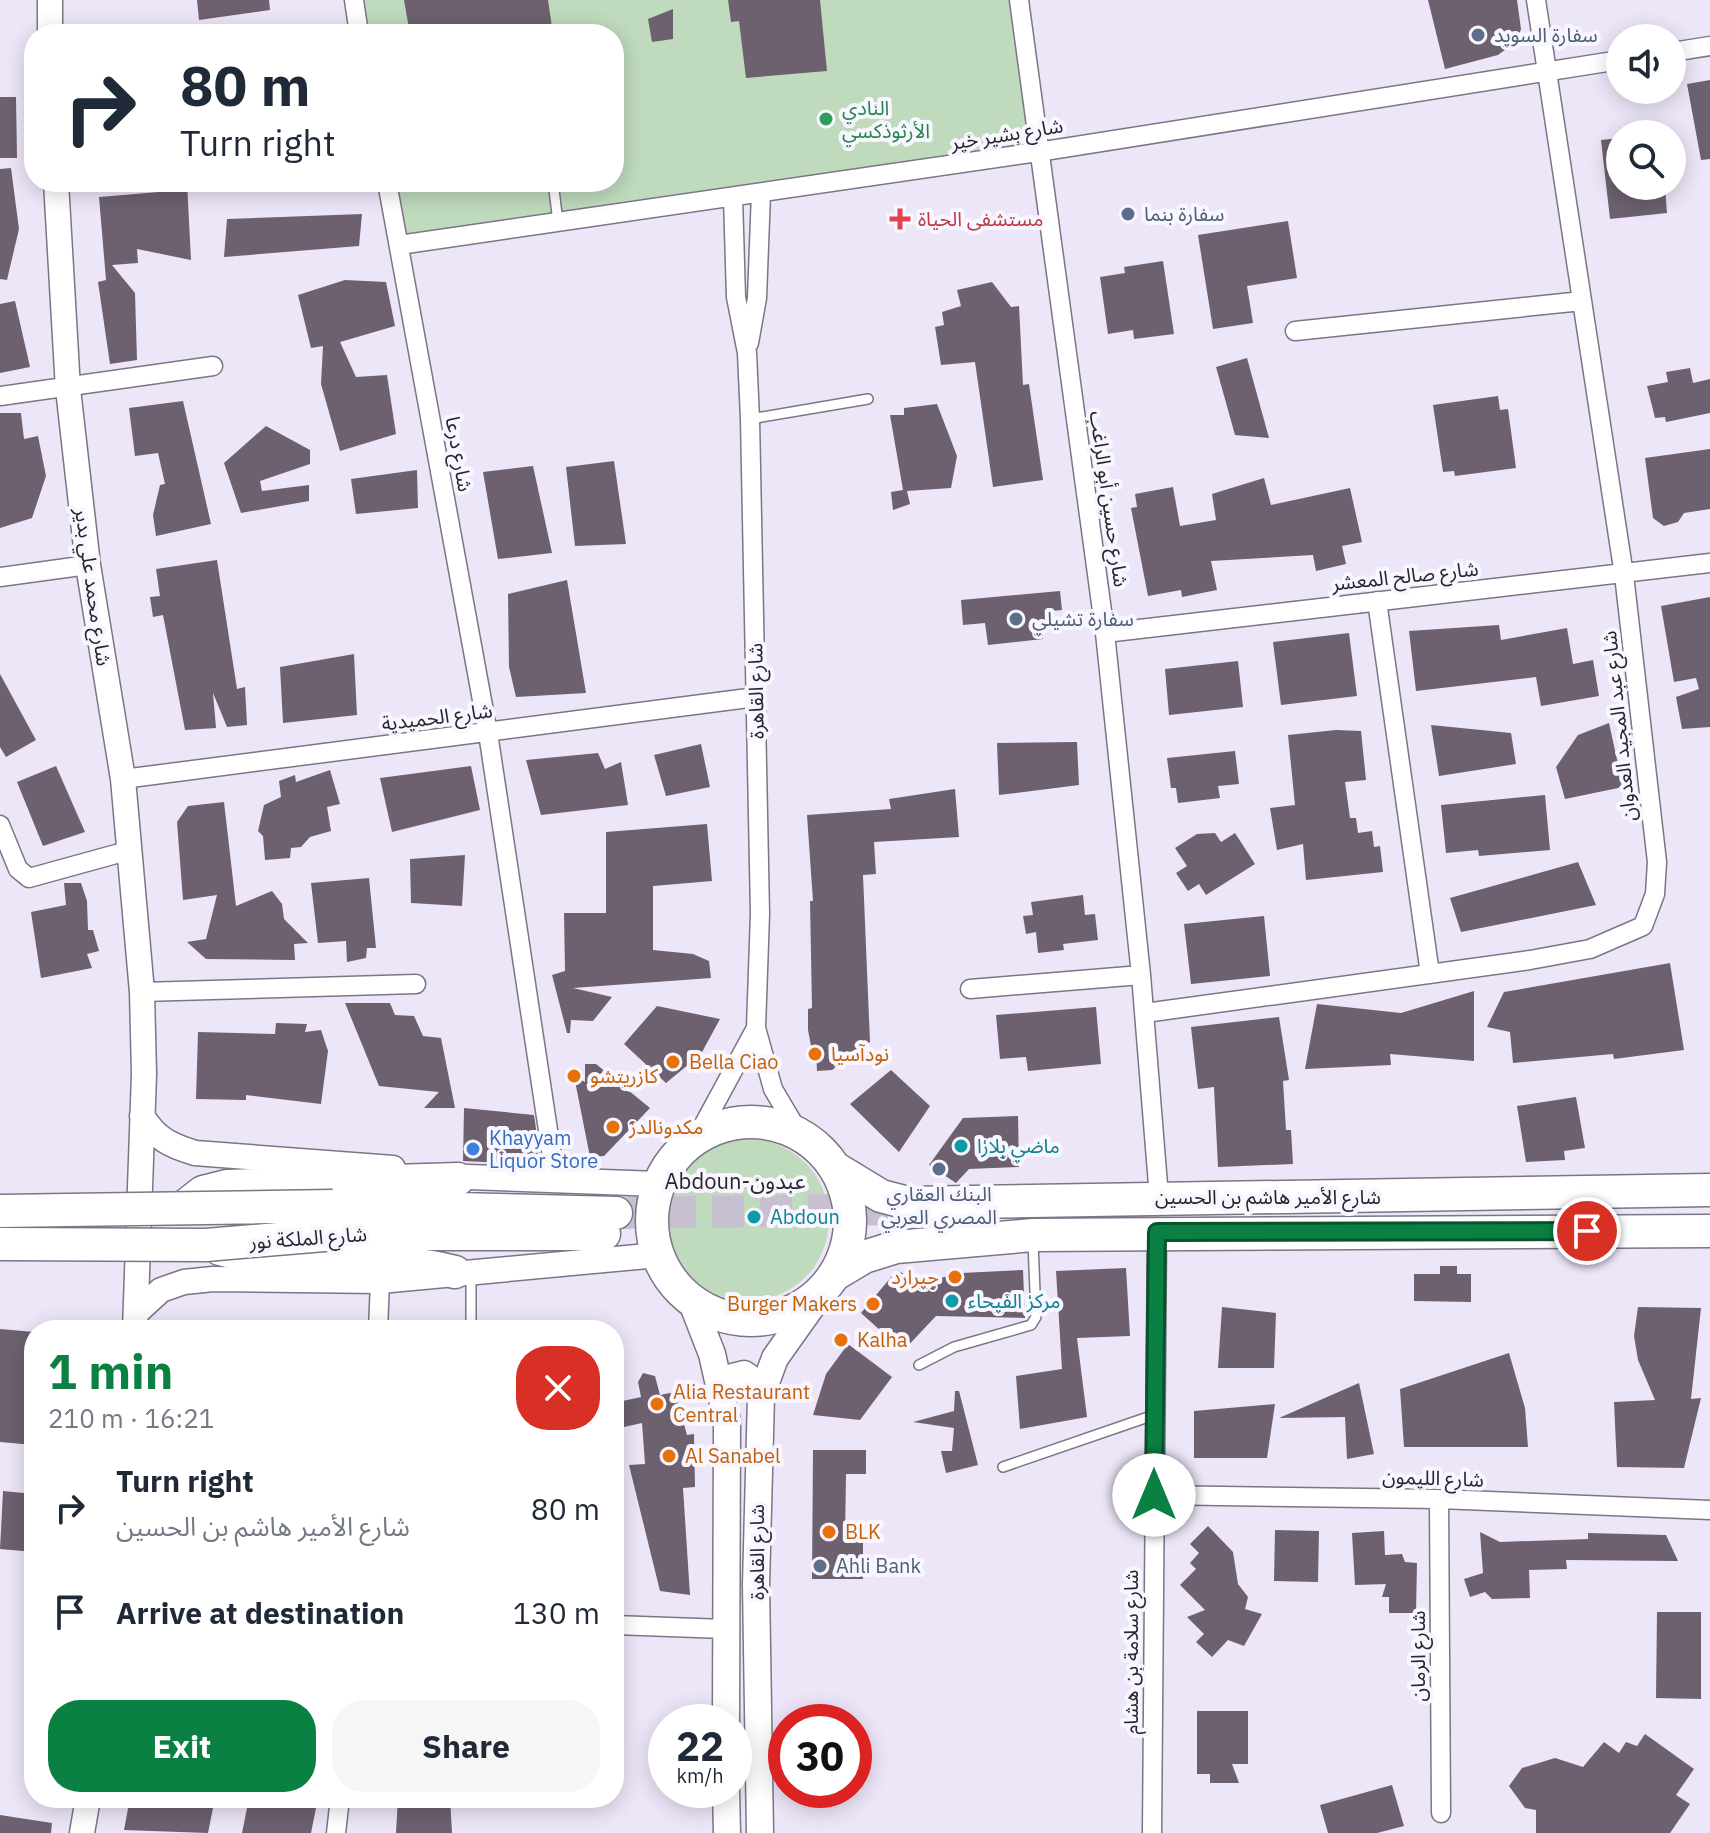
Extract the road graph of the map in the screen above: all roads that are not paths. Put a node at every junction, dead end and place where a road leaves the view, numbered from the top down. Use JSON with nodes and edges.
{"nodes":[{"id":1,"x":50,"y":0,"type":"edge"},
{"id":2,"x":354,"y":0,"type":"edge"},
{"id":3,"x":1019,"y":0,"type":"edge"},
{"id":4,"x":1536,"y":0,"type":"edge"},
{"id":5,"x":50,"y":24,"type":"edge"},
{"id":6,"x":355,"y":24,"type":"edge"},
{"id":7,"x":1710,"y":46,"type":"edge"},
{"id":8,"x":1686,"y":50,"type":"edge"},
{"id":9,"x":1606,"y":62,"type":"edge"},
{"id":10,"x":1548,"y":72,"type":"junction"},
{"id":11,"x":1038,"y":152,"type":"junction"},
{"id":12,"x":57,"y":192,"type":"edge"},
{"id":13,"x":389,"y":192,"type":"edge"},
{"id":14,"x":554,"y":192,"type":"edge"},
{"id":15,"x":761,"y":193,"type":"junction"},
{"id":16,"x":733,"y":197,"type":"junction"},
{"id":17,"x":558,"y":222,"type":"junction"},
{"id":18,"x":399,"y":245,"type":"junction"},
{"id":19,"x":1582,"y":301,"type":"junction"},
{"id":20,"x":1295,"y":331,"type":"dead end"},
{"id":21,"x":747,"y":353,"type":"junction"},
{"id":22,"x":213,"y":366,"type":"dead end"},
{"id":23,"x":68,"y":389,"type":"junction"},
{"id":24,"x":0,"y":396,"type":"edge"},
{"id":25,"x":868,"y":399,"type":"dead end"},
{"id":26,"x":750,"y":419,"type":"junction"},
{"id":27,"x":1710,"y":563,"type":"edge"},
{"id":28,"x":88,"y":565,"type":"junction"},
{"id":29,"x":1624,"y":575,"type":"junction"},
{"id":30,"x":0,"y":577,"type":"edge"},
{"id":31,"x":1377,"y":601,"type":"junction"},
{"id":32,"x":1105,"y":633,"type":"junction"},
{"id":33,"x":756,"y":697,"type":"junction"},
{"id":34,"x":488,"y":733,"type":"junction"},
{"id":35,"x":123,"y":779,"type":"junction"},
{"id":36,"x":0,"y":825,"type":"edge"},
{"id":37,"x":127,"y":851,"type":"junction"},
{"id":38,"x":1430,"y":974,"type":"junction"},
{"id":39,"x":1141,"y":975,"type":"junction"},
{"id":40,"x":416,"y":984,"type":"dead end"},
{"id":41,"x":970,"y":989,"type":"dead end"},
{"id":42,"x":142,"y":992,"type":"junction"},
{"id":43,"x":1145,"y":1013,"type":"junction"},
{"id":44,"x":756,"y":1028,"type":"junction"},
{"id":45,"x":142,"y":1116,"type":"junction"},
{"id":46,"x":799,"y":1133,"type":"junction"},
{"id":47,"x":698,"y":1135,"type":"junction"},
{"id":48,"x":835,"y":1168,"type":"junction"},
{"id":49,"x":458,"y":1179,"type":"junction"},
{"id":50,"x":556,"y":1183,"type":"junction"},
{"id":51,"x":658,"y":1184,"type":"junction"},
{"id":52,"x":1710,"y":1190,"type":"edge"},
{"id":53,"x":1159,"y":1197,"type":"junction"},
{"id":54,"x":185,"y":1206,"type":"junction"},
{"id":55,"x":0,"y":1211,"type":"edge"},
{"id":56,"x":334,"y":1220,"type":"junction"},
{"id":57,"x":617,"y":1224,"type":"tunnel mouth"},
{"id":58,"x":1710,"y":1231,"type":"edge"},
{"id":59,"x":1157,"y":1232,"type":"junction"},
{"id":60,"x":1033,"y":1235,"type":"junction"},
{"id":61,"x":0,"y":1244,"type":"edge"},
{"id":62,"x":206,"y":1245,"type":"junction"},
{"id":63,"x":658,"y":1255,"type":"junction"},
{"id":64,"x":393,"y":1271,"type":"junction"},
{"id":65,"x":463,"y":1271,"type":"junction"},
{"id":66,"x":829,"y":1282,"type":"junction"},
{"id":67,"x":691,"y":1300,"type":"junction"},
{"id":68,"x":136,"y":1320,"type":"edge"},
{"id":69,"x":138,"y":1320,"type":"edge"},
{"id":70,"x":381,"y":1320,"type":"edge"},
{"id":71,"x":470,"y":1320,"type":"edge"},
{"id":72,"x":919,"y":1365,"type":"dead end"},
{"id":73,"x":721,"y":1391,"type":"junction"},
{"id":74,"x":761,"y":1396,"type":"junction"},
{"id":75,"x":1154,"y":1415,"type":"junction"},
{"id":76,"x":1003,"y":1467,"type":"dead end"},
{"id":77,"x":1154,"y":1495,"type":"junction"},
{"id":78,"x":1439,"y":1499,"type":"junction"},
{"id":79,"x":1710,"y":1510,"type":"edge"},
{"id":80,"x":624,"y":1625,"type":"edge"},
{"id":81,"x":725,"y":1629,"type":"junction"},
{"id":82,"x":726,"y":1704,"type":"edge"},
{"id":83,"x":86,"y":1808,"type":"edge"},
{"id":84,"x":339,"y":1808,"type":"edge"},
{"id":85,"x":726,"y":1808,"type":"edge"},
{"id":86,"x":1441,"y":1813,"type":"dead end"},
{"id":87,"x":82,"y":1833,"type":"edge"},
{"id":88,"x":336,"y":1833,"type":"edge"},
{"id":89,"x":727,"y":1833,"type":"edge"},
{"id":90,"x":760,"y":1833,"type":"edge"},
{"id":91,"x":1152,"y":1833,"type":"edge"}],
"edges":[{"from":1,"to":5,"type":"street"},
{"from":2,"to":6,"type":"street"},
{"from":3,"to":11,"type":"street","name":"شارع حسين أبو الراغب"},
{"from":4,"to":10,"type":"street","name":"شارع عبد المجيد العدوان"},
{"from":7,"to":8,"type":"street"},
{"from":9,"to":10,"type":"street","name":"شارع بشير خير"},
{"from":10,"to":11,"type":"street","name":"شارع بشير خير"},
{"from":10,"to":19,"type":"street","name":"شارع عبد المجيد العدوان"},
{"from":11,"to":15,"type":"street","name":"شارع بشير خير"},
{"from":11,"to":32,"type":"street","name":"شارع حسين أبو الراغب"},
{"from":12,"to":23,"type":"street","name":"شارع محمد علي بدير"},
{"from":13,"to":18,"type":"street","name":"شارع درعا"},
{"from":14,"to":17,"type":"lane"},
{"from":15,"to":16,"type":"street","name":"شارع بشير خير"},
{"from":15,"to":21,"type":"street","name":"شارع القاهرة"},
{"from":16,"to":17,"type":"street","name":"شارع بشير خير"},
{"from":16,"to":21,"type":"street","name":"شارع القاهرة"},
{"from":17,"to":18,"type":"street","name":"شارع بشير خير"},
{"from":18,"to":34,"type":"street","name":"شارع درعا"},
{"from":19,"to":20,"type":"street"},
{"from":19,"to":29,"type":"street","name":"شارع عبد المجيد العدوان"},
{"from":21,"to":26,"type":"street","name":"شارع القاهرة"},
{"from":22,"to":23,"type":"street"},
{"from":23,"to":24,"type":"street"},
{"from":23,"to":28,"type":"street","name":"شارع محمد علي بدير"},
{"from":25,"to":26,"type":"lane"},
{"from":26,"to":33,"type":"street","name":"شارع القاهرة"},
{"from":27,"to":29,"type":"street","name":"شارع صالح المعشر"},
{"from":28,"to":30,"type":"street"},
{"from":28,"to":35,"type":"street","name":"شارع محمد علي بدير"},
{"from":29,"to":31,"type":"street","name":"شارع صالح المعشر"},
{"from":29,"to":38,"type":"street","name":"شارع عبد المجيد العدوان"},
{"from":31,"to":32,"type":"street","name":"شارع صالح المعشر"},
{"from":31,"to":38,"type":"street"},
{"from":32,"to":39,"type":"street","name":"شارع حسين أبو الراغب"},
{"from":33,"to":34,"type":"street","name":"شارع الحميدية"},
{"from":33,"to":44,"type":"street","name":"شارع القاهرة"},
{"from":34,"to":35,"type":"street","name":"شارع الحميدية"},
{"from":34,"to":50,"type":"street","name":"شارع درعا"},
{"from":35,"to":37,"type":"street","name":"شارع محمد علي بدير"},
{"from":36,"to":37,"type":"street"},
{"from":37,"to":42,"type":"street","name":"شارع محمد علي بدير"},
{"from":38,"to":43,"type":"street","name":"شارع عبد المجيد العدوان"},
{"from":39,"to":41,"type":"street"},
{"from":39,"to":43,"type":"street","name":"شارع حسين أبو الراغب"},
{"from":40,"to":42,"type":"street"},
{"from":42,"to":45,"type":"street","name":"شارع محمد علي بدير"},
{"from":43,"to":53,"type":"street","name":"شارع حسين أبو الراغب"},
{"from":44,"to":46,"type":"street","name":"شارع القاهرة"},
{"from":44,"to":47,"type":"street","name":"شارع القاهرة"},
{"from":45,"to":49,"type":"street"},
{"from":45,"to":68,"type":"street","name":"شارع محمد علي بدير"},
{"from":46,"to":47,"type":"highway"},
{"from":46,"to":48,"type":"highway"},
{"from":47,"to":51,"type":"highway"},
{"from":48,"to":53,"type":"highway","name":"شارع الأمير هاشم بن الحسين"},
{"from":48,"to":66,"type":"highway"},
{"from":49,"to":50,"type":"street"},
{"from":49,"to":54,"type":"highway"},
{"from":50,"to":51,"type":"street"},
{"from":51,"to":63,"type":"highway"},
{"from":52,"to":53,"type":"highway","name":"شارع الأمير هاشم بن الحسين"},
{"from":54,"to":55,"type":"highway","name":"شارع الملكة نور","bridge":true},
{"from":54,"to":56,"type":"highway","name":"شارع الملكة نور","bridge":true},
{"from":56,"to":57,"type":"highway","name":"شارع الملكة نور"},
{"from":56,"to":62,"type":"highway","name":"شارع الملكة نور","bridge":true},
{"from":58,"to":59,"type":"highway","name":"شارع الأمير هاشم بن الحسين"},
{"from":59,"to":60,"type":"highway","name":"شارع الأمير هاشم بن الحسين"},
{"from":59,"to":75,"type":"street","name":"شارع سلامة بن هشام"},
{"from":60,"to":66,"type":"highway","name":"شارع الأمير هاشم بن الحسين"},
{"from":60,"to":72,"type":"lane"},
{"from":61,"to":62,"type":"highway","name":"شارع الملكة نور","bridge":true},
{"from":62,"to":64,"type":"highway"},
{"from":63,"to":65,"type":"street"},
{"from":63,"to":67,"type":"highway"},
{"from":64,"to":65,"type":"highway"},
{"from":64,"to":69,"type":"street","name":"شارع الملكة نور"},
{"from":64,"to":70,"type":"street"},
{"from":65,"to":71,"type":"lane"},
{"from":66,"to":67,"type":"highway"},
{"from":66,"to":74,"type":"main road","name":"شارع القاهرة"},
{"from":67,"to":73,"type":"main road","name":"شارع القاهرة"},
{"from":73,"to":74,"type":"main road"},
{"from":73,"to":81,"type":"main road","name":"شارع القاهرة"},
{"from":74,"to":90,"type":"main road","name":"شارع القاهرة"},
{"from":75,"to":76,"type":"lane"},
{"from":75,"to":77,"type":"street","name":"شارع سلامة بن هشام"},
{"from":77,"to":78,"type":"street","name":"شارع الليمون"},
{"from":77,"to":91,"type":"street","name":"شارع سلامة بن هشام"},
{"from":78,"to":79,"type":"street","name":"شارع الليمون"},
{"from":78,"to":86,"type":"street","name":"شارع الرمان"},
{"from":80,"to":81,"type":"street"},
{"from":81,"to":82,"type":"main road","name":"شارع القاهرة"},
{"from":83,"to":87,"type":"street"},
{"from":84,"to":88,"type":"street"},
{"from":85,"to":89,"type":"main road"}]}
